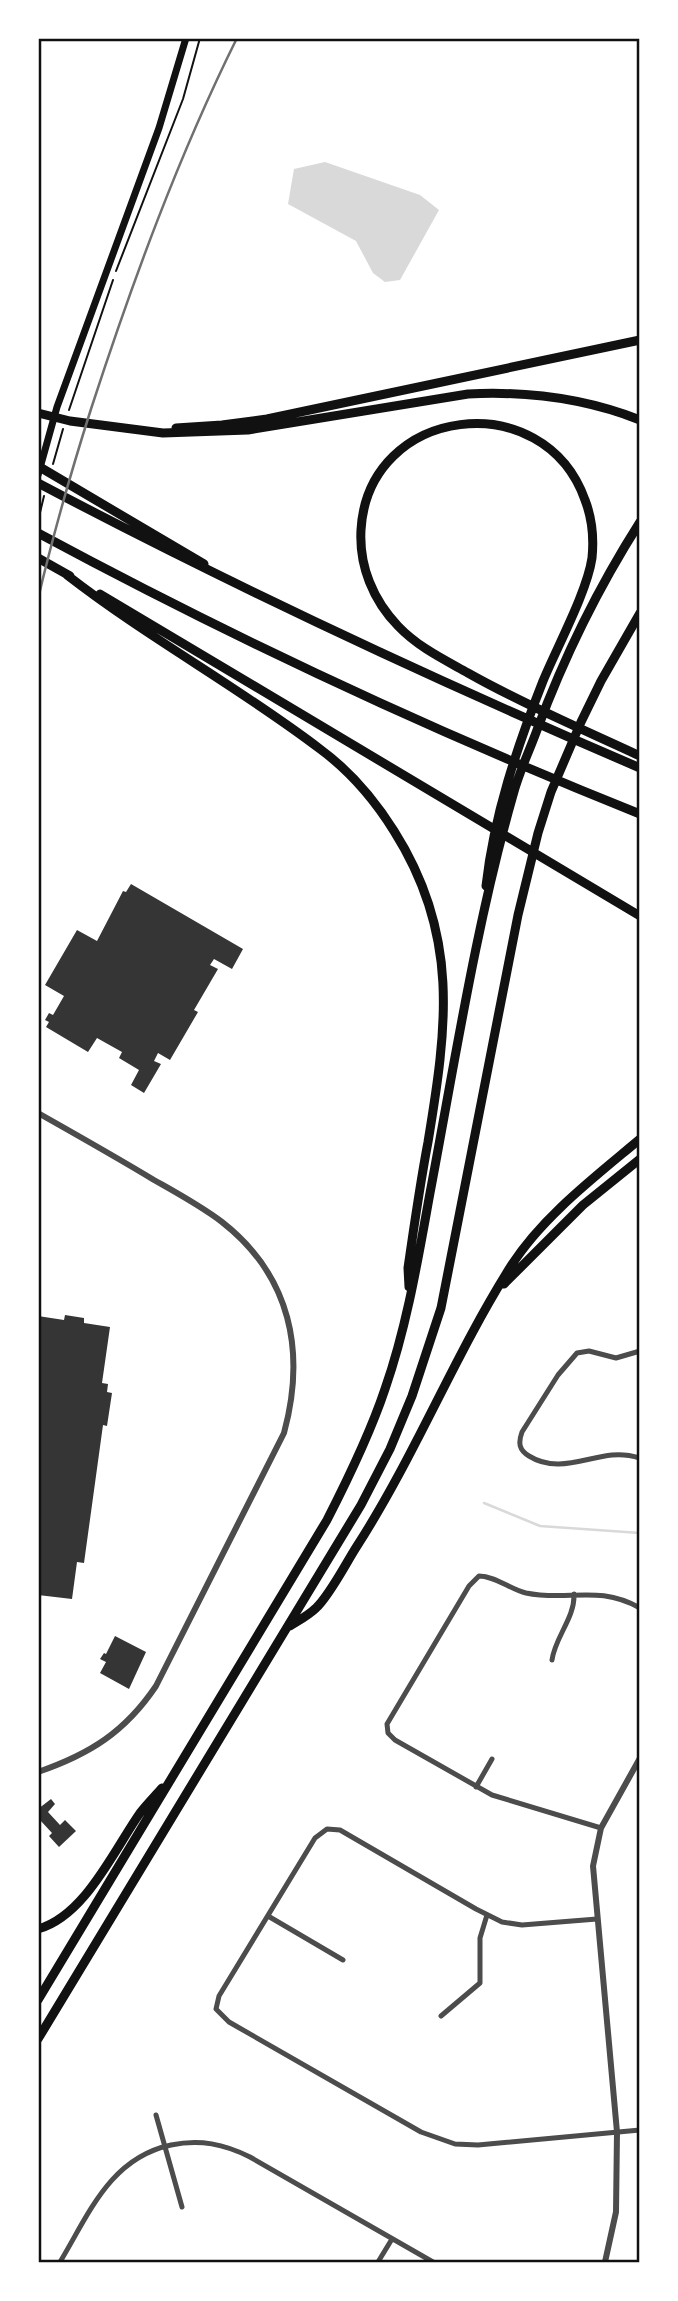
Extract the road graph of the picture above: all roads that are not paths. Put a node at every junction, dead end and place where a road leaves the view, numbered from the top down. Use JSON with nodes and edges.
{"nodes":[{"id":1,"x":186,"y":38,"type":"edge"},
{"id":2,"x":639,"y":340,"type":"edge"},
{"id":3,"x":38,"y":414,"type":"edge"},
{"id":4,"x":639,"y":420,"type":"edge"},
{"id":5,"x":136,"y":428,"type":"junction"},
{"id":6,"x":38,"y":466,"type":"edge"},
{"id":7,"x":38,"y":475,"type":"edge"},
{"id":8,"x":38,"y":483,"type":"edge"},
{"id":9,"x":639,"y":522,"type":"edge"},
{"id":10,"x":38,"y":533,"type":"edge"},
{"id":11,"x":38,"y":558,"type":"edge"},
{"id":12,"x":67,"y":575,"type":"junction"},
{"id":13,"x":235,"y":584,"type":"junction"},
{"id":14,"x":639,"y":613,"type":"edge"},
{"id":15,"x":639,"y":756,"type":"edge"},
{"id":16,"x":639,"y":768,"type":"edge"},
{"id":17,"x":639,"y":814,"type":"edge"},
{"id":18,"x":639,"y":916,"type":"edge"},
{"id":19,"x":481,"y":933,"type":"junction"},
{"id":20,"x":38,"y":1113,"type":"edge"},
{"id":21,"x":639,"y":1139,"type":"edge"},
{"id":22,"x":639,"y":1159,"type":"edge"},
{"id":23,"x":493,"y":1295,"type":"junction"},
{"id":24,"x":410,"y":1300,"type":"junction"},
{"id":25,"x":639,"y":1350,"type":"edge"},
{"id":26,"x":639,"y":1458,"type":"edge"},
{"id":27,"x":574,"y":1594,"type":"junction"},
{"id":28,"x":639,"y":1608,"type":"edge"},
{"id":29,"x":286,"y":1629,"type":"junction"},
{"id":30,"x":552,"y":1660,"type":"dead end"},
{"id":31,"x":639,"y":1758,"type":"edge"},
{"id":32,"x":492,"y":1759,"type":"dead end"},
{"id":33,"x":178,"y":1768,"type":"junction"},
{"id":34,"x":38,"y":1772,"type":"edge"},
{"id":35,"x":476,"y":1787,"type":"junction"},
{"id":36,"x":601,"y":1828,"type":"junction"},
{"id":37,"x":487,"y":1915,"type":"junction"},
{"id":38,"x":268,"y":1916,"type":"junction"},
{"id":39,"x":597,"y":1919,"type":"junction"},
{"id":40,"x":38,"y":1929,"type":"edge"},
{"id":41,"x":343,"y":1960,"type":"dead end"},
{"id":42,"x":38,"y":2000,"type":"edge"},
{"id":43,"x":441,"y":2016,"type":"dead end"},
{"id":44,"x":38,"y":2039,"type":"edge"},
{"id":45,"x":156,"y":2115,"type":"dead end"},
{"id":46,"x":639,"y":2130,"type":"edge"},
{"id":47,"x":617,"y":2132,"type":"junction"},
{"id":48,"x":165,"y":2146,"type":"junction"},
{"id":49,"x":182,"y":2207,"type":"dead end"},
{"id":50,"x":392,"y":2239,"type":"junction"},
{"id":51,"x":60,"y":2263,"type":"edge"},
{"id":52,"x":378,"y":2263,"type":"edge"},
{"id":53,"x":432,"y":2263,"type":"edge"},
{"id":54,"x":605,"y":2263,"type":"edge"}],
"edges":[{"from":1,"to":7,"type":"main road"},
{"from":2,"to":5,"type":"highway"},
{"from":3,"to":5,"type":"highway"},
{"from":4,"to":5,"type":"highway"},
{"from":6,"to":13,"type":"highway"},
{"from":8,"to":13,"type":"highway"},
{"from":9,"to":19,"type":"highway"},
{"from":10,"to":17,"type":"highway"},
{"from":11,"to":12,"type":"highway"},
{"from":12,"to":18,"type":"highway"},
{"from":12,"to":24,"type":"highway"},
{"from":13,"to":16,"type":"highway"},
{"from":14,"to":29,"type":"highway"},
{"from":15,"to":19,"type":"highway"},
{"from":19,"to":24,"type":"highway"},
{"from":20,"to":34,"type":"street"},
{"from":21,"to":23,"type":"highway"},
{"from":22,"to":23,"type":"highway"},
{"from":23,"to":29,"type":"highway"},
{"from":24,"to":33,"type":"highway"},
{"from":25,"to":26,"type":"street"},
{"from":27,"to":28,"type":"street"},
{"from":27,"to":30,"type":"street"},
{"from":27,"to":35,"type":"street"},
{"from":29,"to":44,"type":"highway"},
{"from":31,"to":36,"type":"street"},
{"from":32,"to":35,"type":"street"},
{"from":33,"to":40,"type":"highway"},
{"from":33,"to":42,"type":"highway"},
{"from":35,"to":36,"type":"street"},
{"from":36,"to":39,"type":"street"},
{"from":37,"to":38,"type":"street"},
{"from":37,"to":39,"type":"street"},
{"from":37,"to":43,"type":"street"},
{"from":38,"to":41,"type":"street"},
{"from":38,"to":47,"type":"street"},
{"from":39,"to":47,"type":"street"},
{"from":45,"to":48,"type":"street"},
{"from":46,"to":47,"type":"street"},
{"from":47,"to":54,"type":"street"},
{"from":48,"to":49,"type":"street"},
{"from":48,"to":50,"type":"street"},
{"from":48,"to":51,"type":"street"},
{"from":50,"to":52,"type":"street"},
{"from":50,"to":53,"type":"street"}]}
